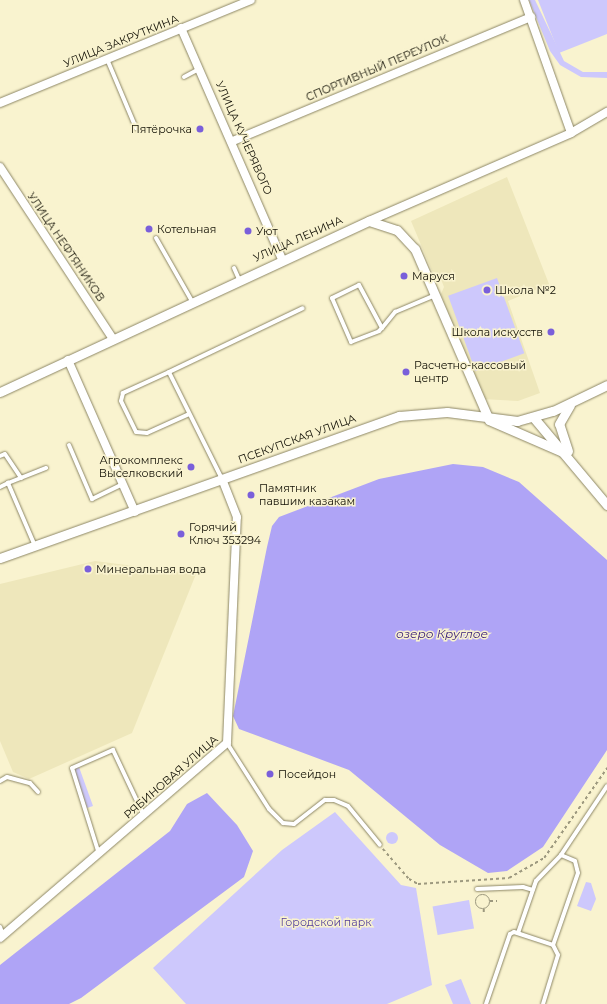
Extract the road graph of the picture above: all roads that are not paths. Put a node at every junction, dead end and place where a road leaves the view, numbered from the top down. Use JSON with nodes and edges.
{"nodes":[{"id":1,"x":251,"y":0,"type":"edge"},
{"id":2,"x":524,"y":0,"type":"edge"},
{"id":3,"x":531,"y":17,"type":"junction"},
{"id":4,"x":181,"y":28,"type":"junction"},
{"id":5,"x":107,"y":59,"type":"junction"},
{"id":6,"x":200,"y":69,"type":"junction"},
{"id":7,"x":184,"y":77,"type":"dead end"},
{"id":8,"x":0,"y":103,"type":"edge"},
{"id":9,"x":607,"y":112,"type":"edge"},
{"id":10,"x":136,"y":128,"type":"dead end"},
{"id":11,"x":571,"y":133,"type":"junction"},
{"id":12,"x":233,"y":141,"type":"junction"},
{"id":13,"x":0,"y":167,"type":"edge"},
{"id":14,"x":2,"y":177,"type":"edge"},
{"id":15,"x":369,"y":221,"type":"junction"},
{"id":16,"x":156,"y":238,"type":"dead end"},
{"id":17,"x":282,"y":259,"type":"junction"},
{"id":18,"x":234,"y":268,"type":"dead end"},
{"id":19,"x":239,"y":279,"type":"junction"},
{"id":20,"x":434,"y":296,"type":"junction"},
{"id":21,"x":192,"y":301,"type":"junction"},
{"id":22,"x":303,"y":308,"type":"dead end"},
{"id":23,"x":382,"y":328,"type":"junction"},
{"id":24,"x":113,"y":339,"type":"junction"},
{"id":25,"x":68,"y":360,"type":"junction"},
{"id":26,"x":168,"y":372,"type":"junction"},
{"id":27,"x":607,"y":385,"type":"edge"},
{"id":28,"x":0,"y":392,"type":"edge"},
{"id":29,"x":573,"y":402,"type":"junction"},
{"id":30,"x":189,"y":414,"type":"junction"},
{"id":31,"x":534,"y":418,"type":"junction"},
{"id":32,"x":489,"y":420,"type":"junction"},
{"id":33,"x":69,"y":445,"type":"dead end"},
{"id":34,"x":565,"y":453,"type":"junction"},
{"id":35,"x":0,"y":456,"type":"edge"},
{"id":36,"x":574,"y":463,"type":"junction"},
{"id":37,"x":46,"y":468,"type":"dead end"},
{"id":38,"x":21,"y":478,"type":"junction"},
{"id":39,"x":222,"y":479,"type":"junction"},
{"id":40,"x":8,"y":483,"type":"junction"},
{"id":41,"x":123,"y":484,"type":"junction"},
{"id":42,"x":0,"y":487,"type":"edge"},
{"id":43,"x":607,"y":505,"type":"edge"},
{"id":44,"x":135,"y":512,"type":"junction"},
{"id":45,"x":35,"y":547,"type":"junction"},
{"id":46,"x":0,"y":558,"type":"edge"},
{"id":47,"x":227,"y":743,"type":"junction"},
{"id":48,"x":0,"y":781,"type":"edge"},
{"id":49,"x":607,"y":786,"type":"edge"},
{"id":50,"x":38,"y":792,"type":"dead end"},
{"id":51,"x":144,"y":816,"type":"junction"},
{"id":52,"x":380,"y":845,"type":"road end"},
{"id":53,"x":99,"y":854,"type":"junction"},
{"id":54,"x":561,"y":855,"type":"junction"},
{"id":55,"x":477,"y":889,"type":"dead end"},
{"id":56,"x":533,"y":890,"type":"junction"},
{"id":57,"x":1,"y":933,"type":"edge"},
{"id":58,"x":518,"y":933,"type":"junction"},
{"id":59,"x":553,"y":945,"type":"junction"},
{"id":60,"x":486,"y":1004,"type":"edge"},
{"id":61,"x":543,"y":1004,"type":"edge"}],
"edges":[{"from":1,"to":4,"type":"street","name":"УЛИЦА ЗАКРУТКИНА"},
{"from":2,"to":3,"type":"street"},
{"from":3,"to":11,"type":"street"},
{"from":3,"to":12,"type":"street","name":"СПОРТИВНЫЙ ПЕРЕУЛОК"},
{"from":4,"to":5,"type":"street","name":"УЛИЦА ЗАКРУТКИНА"},
{"from":4,"to":6,"type":"street","name":"УЛИЦА КУЧЕРЯВОГО"},
{"from":5,"to":8,"type":"street","name":"УЛИЦА ЗАКРУТКИНА"},
{"from":5,"to":10,"type":"lane"},
{"from":6,"to":7,"type":"lane"},
{"from":6,"to":12,"type":"street","name":"УЛИЦА КУЧЕРЯВОГО"},
{"from":9,"to":11,"type":"street","name":"УЛИЦА ЛЕНИНА"},
{"from":11,"to":15,"type":"street","name":"УЛИЦА ЛЕНИНА"},
{"from":12,"to":17,"type":"street","name":"УЛИЦА КУЧЕРЯВОГО"},
{"from":13,"to":14,"type":"street","name":"УЛИЦА НЕФТЯНИКОВ"},
{"from":14,"to":24,"type":"street","name":"УЛИЦА НЕФТЯНИКОВ"},
{"from":15,"to":17,"type":"street","name":"УЛИЦА ЛЕНИНА"},
{"from":15,"to":20,"type":"street"},
{"from":16,"to":21,"type":"lane"},
{"from":17,"to":19,"type":"street","name":"УЛИЦА ЛЕНИНА"},
{"from":18,"to":19,"type":"lane"},
{"from":19,"to":21,"type":"street","name":"УЛИЦА ЛЕНИНА"},
{"from":20,"to":23,"type":"lane"},
{"from":20,"to":32,"type":"street"},
{"from":21,"to":24,"type":"street","name":"УЛИЦА ЛЕНИНА"},
{"from":22,"to":26,"type":"lane"},
{"from":23,"to":23,"type":"lane"},
{"from":24,"to":25,"type":"street","name":"УЛИЦА ЛЕНИНА"},
{"from":25,"to":28,"type":"street","name":"УЛИЦА ЛЕНИНА"},
{"from":25,"to":41,"type":"street"},
{"from":26,"to":30,"type":"lane"},
{"from":26,"to":30,"type":"lane"},
{"from":27,"to":29,"type":"street","name":"ПСЕКУПСКАЯ УЛИЦА"},
{"from":29,"to":31,"type":"street","name":"ПСЕКУПСКАЯ УЛИЦА"},
{"from":29,"to":36,"type":"street"},
{"from":30,"to":39,"type":"lane"},
{"from":31,"to":32,"type":"street","name":"ПСЕКУПСКАЯ УЛИЦА"},
{"from":31,"to":34,"type":"street"},
{"from":32,"to":34,"type":"street"},
{"from":32,"to":39,"type":"street","name":"ПСЕКУПСКАЯ УЛИЦА"},
{"from":33,"to":41,"type":"lane"},
{"from":34,"to":36,"type":"street"},
{"from":35,"to":38,"type":"lane"},
{"from":36,"to":43,"type":"street"},
{"from":37,"to":38,"type":"lane"},
{"from":38,"to":40,"type":"lane"},
{"from":39,"to":44,"type":"street","name":"ПСЕКУПСКАЯ УЛИЦА"},
{"from":39,"to":47,"type":"street","name":"РЯБИНОВАЯ УЛИЦА"},
{"from":40,"to":42,"type":"lane"},
{"from":40,"to":45,"type":"lane"},
{"from":41,"to":44,"type":"street"},
{"from":44,"to":45,"type":"street","name":"ПСЕКУПСКАЯ УЛИЦА"},
{"from":45,"to":46,"type":"street","name":"ПСЕКУПСКАЯ УЛИЦА"},
{"from":47,"to":51,"type":"street","name":"РЯБИНОВАЯ УЛИЦА"},
{"from":47,"to":52,"type":"lane"},
{"from":48,"to":50,"type":"lane"},
{"from":49,"to":54,"type":"lane"},
{"from":51,"to":53,"type":"street","name":"РЯБИНОВАЯ УЛИЦА"},
{"from":51,"to":53,"type":"lane"},
{"from":53,"to":57,"type":"street","name":"РЯБИНОВАЯ УЛИЦА"},
{"from":54,"to":56,"type":"lane"},
{"from":54,"to":59,"type":"lane"},
{"from":55,"to":56,"type":"lane"},
{"from":56,"to":58,"type":"lane"},
{"from":58,"to":59,"type":"lane"},
{"from":58,"to":60,"type":"lane"},
{"from":59,"to":61,"type":"lane"}]}
